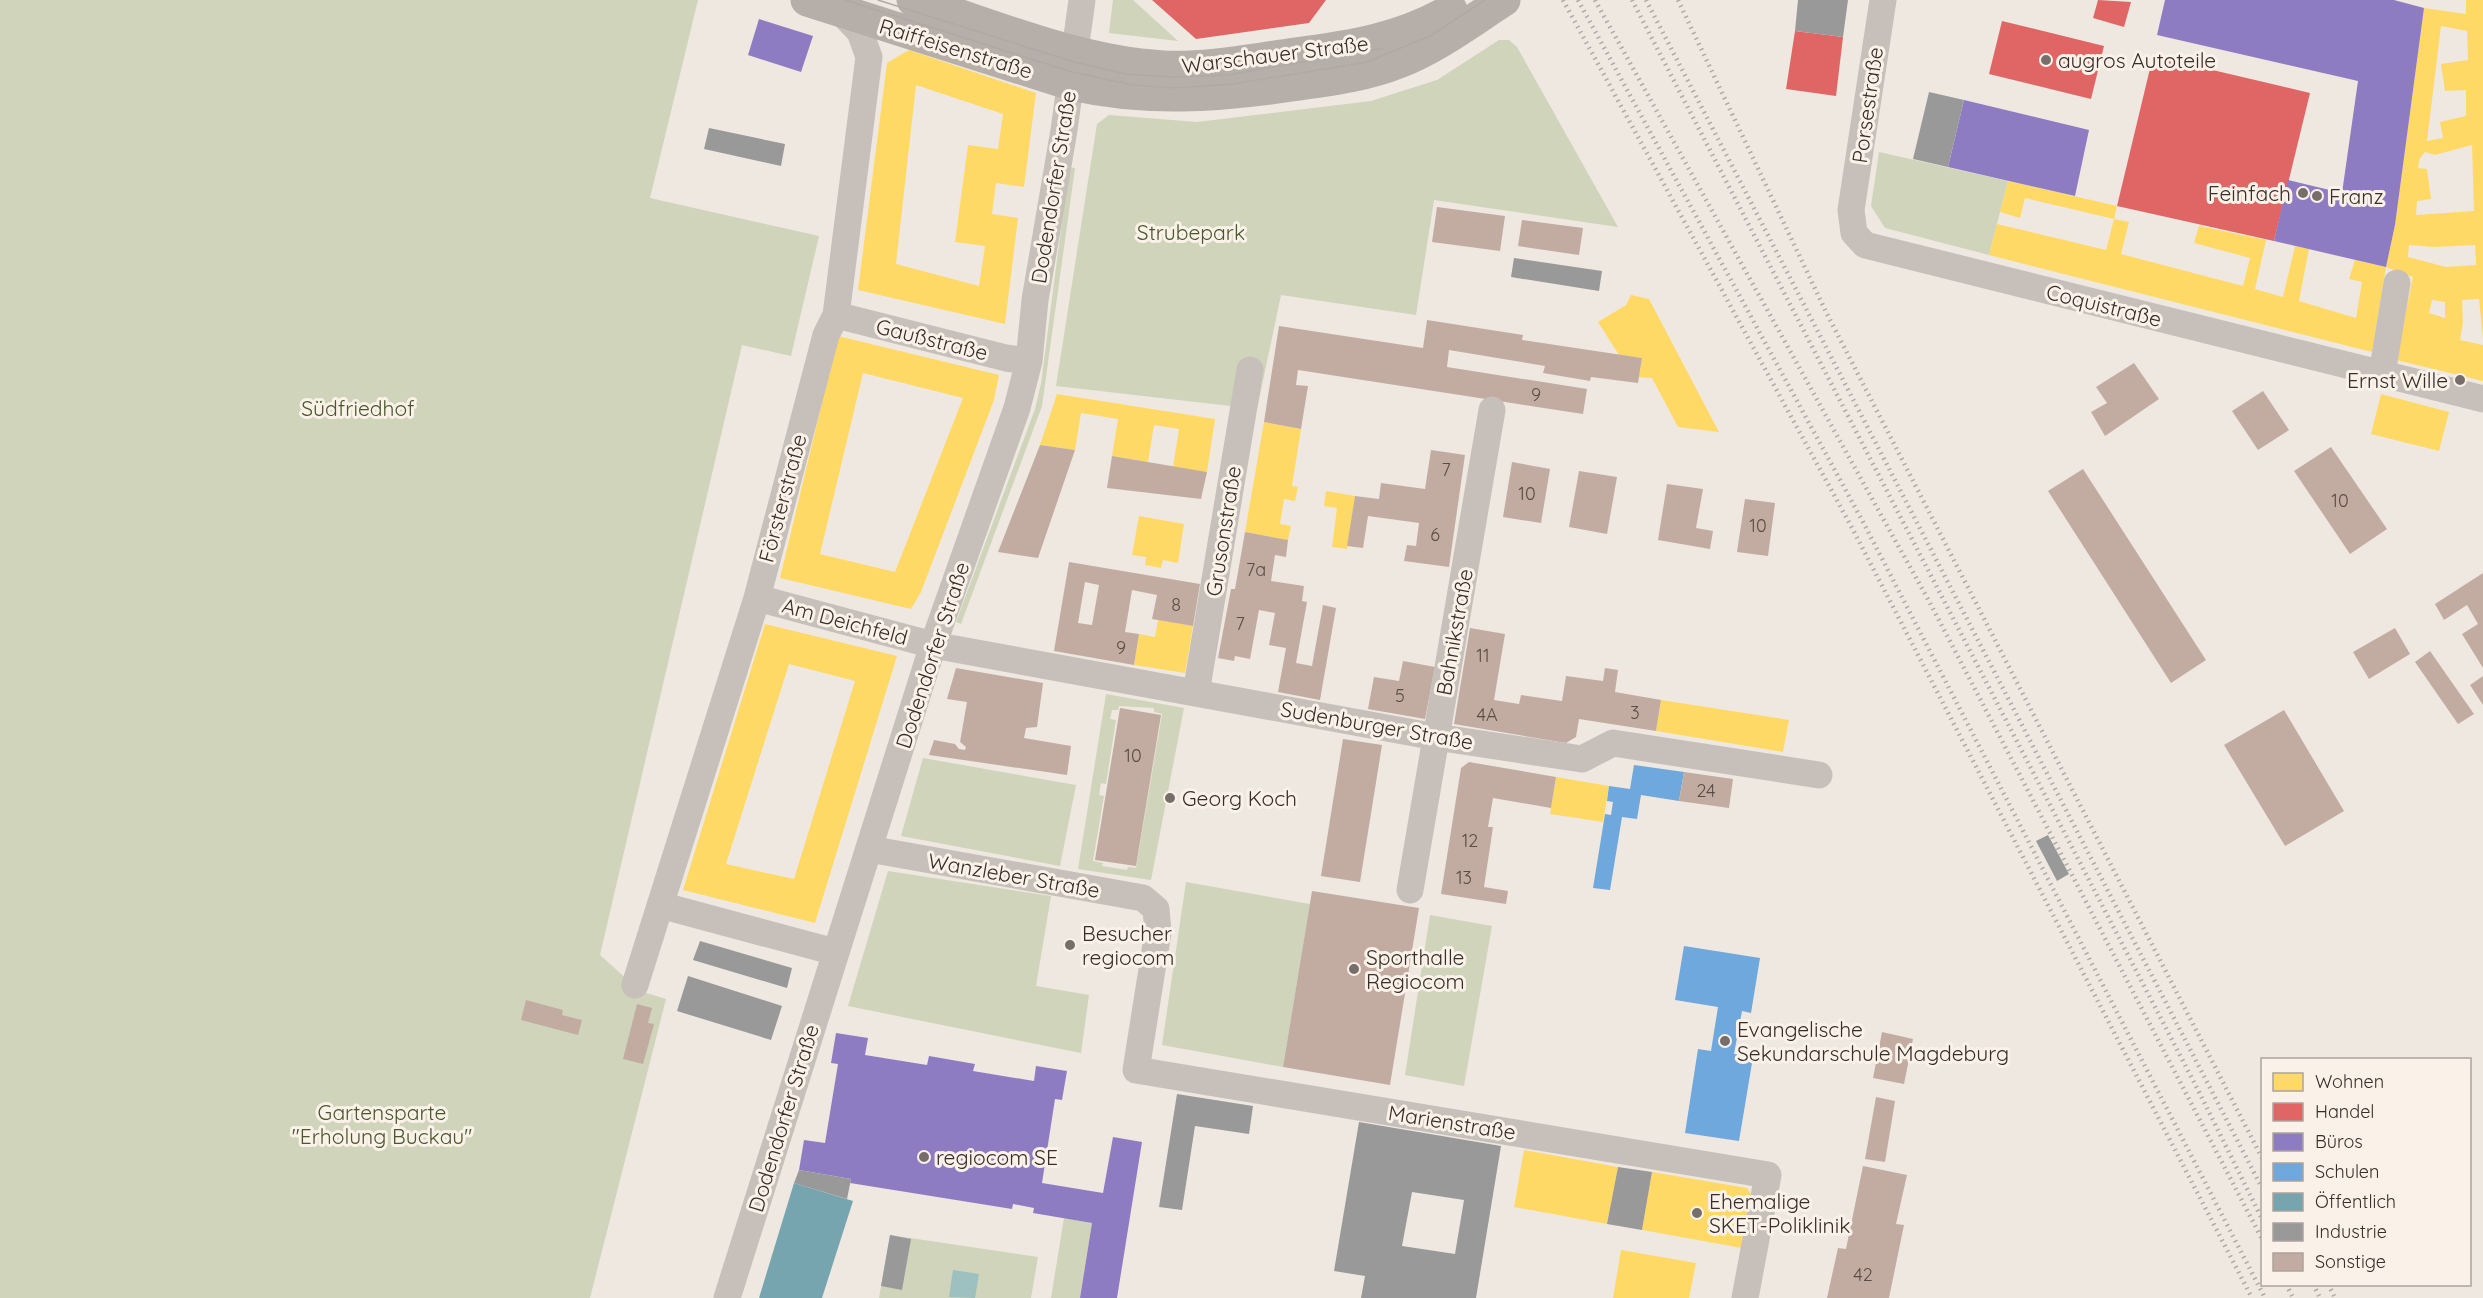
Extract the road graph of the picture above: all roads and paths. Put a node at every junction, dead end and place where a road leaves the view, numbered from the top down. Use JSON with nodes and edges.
{"nodes":[{"id":1,"x":807,"y":0,"type":"edge"},
{"id":2,"x":913,"y":0,"type":"edge"},
{"id":3,"x":1082,"y":0,"type":"edge"},
{"id":4,"x":1468,"y":0,"type":"edge"},
{"id":5,"x":1504,"y":0,"type":"edge"},
{"id":6,"x":1882,"y":0,"type":"edge"},
{"id":7,"x":844,"y":5,"type":"edge"},
{"id":8,"x":1073,"y":68,"type":"junction"},
{"id":9,"x":1851,"y":210,"type":"joint"},
{"id":10,"x":2397,"y":283,"type":"dead end"},
{"id":11,"x":836,"y":315,"type":"junction"},
{"id":12,"x":1029,"y":361,"type":"junction"},
{"id":13,"x":1250,"y":370,"type":"dead end"},
{"id":14,"x":2382,"y":374,"type":"junction"},
{"id":15,"x":2483,"y":399,"type":"edge"},
{"id":16,"x":1492,"y":410,"type":"dead end"},
{"id":17,"x":757,"y":597,"type":"junction"},
{"id":18,"x":933,"y":645,"type":"junction"},
{"id":19,"x":1196,"y":693,"type":"junction"},
{"id":20,"x":1436,"y":737,"type":"junction"},
{"id":21,"x":1819,"y":775,"type":"dead end"},
{"id":22,"x":869,"y":849,"type":"junction"},
{"id":23,"x":1410,"y":890,"type":"dead end"},
{"id":24,"x":660,"y":906,"type":"junction"},
{"id":25,"x":835,"y":952,"type":"junction"},
{"id":26,"x":635,"y":985,"type":"dead end"},
{"id":27,"x":1136,"y":1070,"type":"joint"},
{"id":28,"x":727,"y":1298,"type":"edge"},
{"id":29,"x":1745,"y":1298,"type":"edge"}],
"edges":[{"from":1,"to":7,"type":"main road","name":"Raiffeisenstraße"},
{"from":2,"to":8,"type":"main road","name":"Raiffeisenstraße"},
{"from":3,"to":8,"type":"street","name":"Dodendorfer Straße"},
{"from":4,"to":8,"type":"main road","name":"Warschauer Straße"},
{"from":5,"to":8,"type":"main road","name":"Warschauer Straße"},
{"from":6,"to":9,"type":"street","name":"Porsestraße"},
{"from":7,"to":8,"type":"main road","name":"Raiffeisenstraße"},
{"from":7,"to":11,"type":"street","name":"Försterstraße"},
{"from":8,"to":12,"type":"street","name":"Dodendorfer Straße"},
{"from":9,"to":14,"type":"street","name":"Coquistraße"},
{"from":10,"to":14,"type":"street"},
{"from":11,"to":12,"type":"street","name":"Gaußstraße"},
{"from":11,"to":17,"type":"street","name":"Försterstraße"},
{"from":12,"to":18,"type":"street","name":"Dodendorfer Straße"},
{"from":13,"to":19,"type":"street","name":"Grusonstraße"},
{"from":14,"to":15,"type":"street","name":"Coquistraße"},
{"from":16,"to":20,"type":"street","name":"Bahnikstraße"},
{"from":17,"to":18,"type":"street","name":"Am Deichfeld"},
{"from":17,"to":24,"type":"street","name":"Försterstraße"},
{"from":18,"to":19,"type":"street","name":"Sudenburger Straße"},
{"from":18,"to":22,"type":"street","name":"Dodendorfer Straße"},
{"from":19,"to":20,"type":"street","name":"Sudenburger Straße"},
{"from":20,"to":21,"type":"street","name":"Sudenburger Straße"},
{"from":20,"to":23,"type":"street","name":"Bahnikstraße"},
{"from":22,"to":25,"type":"street","name":"Dodendorfer Straße"},
{"from":22,"to":27,"type":"street","name":"Wanzleber Straße"},
{"from":24,"to":25,"type":"street"},
{"from":24,"to":26,"type":"street","name":"Försterstraße"},
{"from":25,"to":28,"type":"street","name":"Dodendorfer Straße"},
{"from":27,"to":29,"type":"street","name":"Marienstraße"}]}
